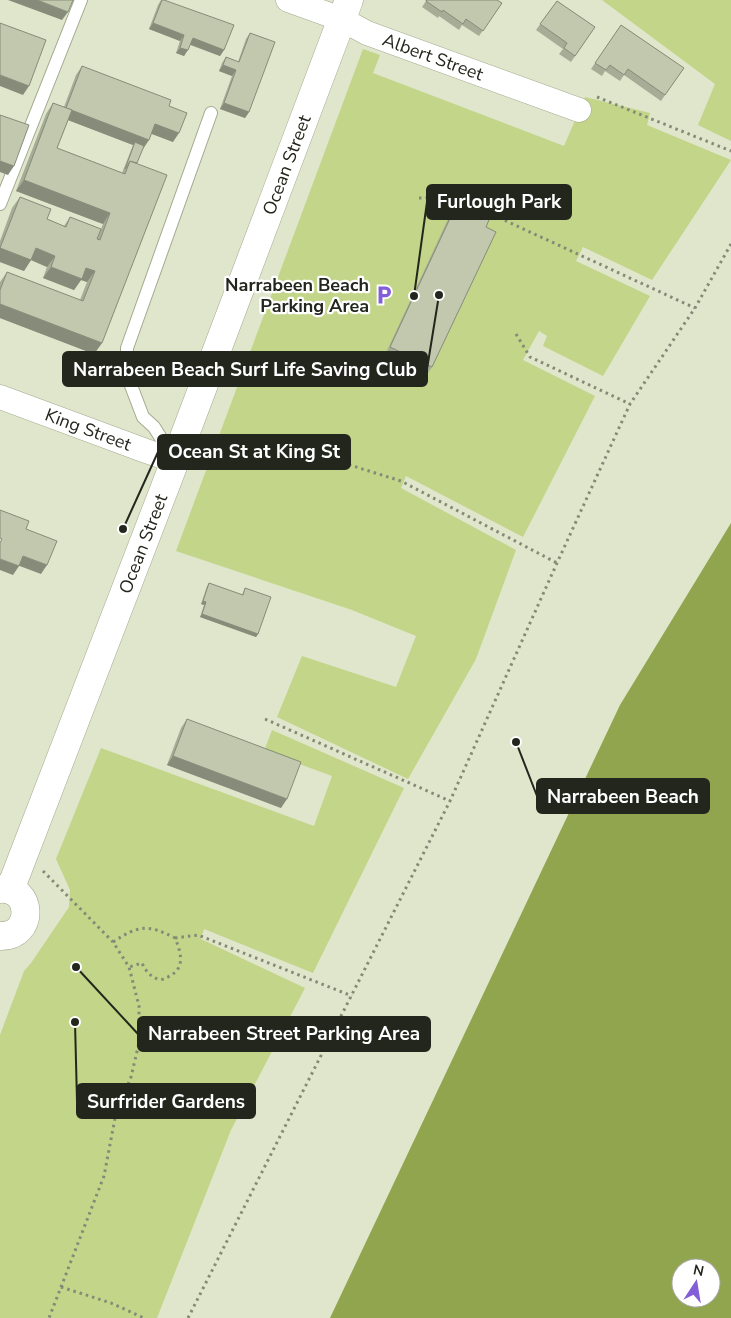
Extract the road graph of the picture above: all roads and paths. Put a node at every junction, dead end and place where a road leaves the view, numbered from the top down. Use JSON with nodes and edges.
{"nodes":[{"id":1,"x":81,"y":0,"type":"edge"},
{"id":2,"x":288,"y":0,"type":"edge"},
{"id":3,"x":345,"y":10,"type":"edge"},
{"id":4,"x":579,"y":110,"type":"joint"},
{"id":5,"x":211,"y":113,"type":"dead end"},
{"id":6,"x":731,"y":151,"type":"edge"},
{"id":7,"x":419,"y":198,"type":"dead end"},
{"id":8,"x":0,"y":204,"type":"edge"},
{"id":9,"x":731,"y":244,"type":"edge"},
{"id":10,"x":695,"y":308,"type":"junction"},
{"id":11,"x":516,"y":334,"type":"dead end"},
{"id":12,"x":0,"y":397,"type":"edge"},
{"id":13,"x":630,"y":404,"type":"junction"},
{"id":14,"x":324,"y":457,"type":"dead end"},
{"id":15,"x":175,"y":461,"type":"junction"},
{"id":16,"x":557,"y":563,"type":"junction"},
{"id":17,"x":265,"y":719,"type":"dead end"},
{"id":18,"x":450,"y":800,"type":"junction"},
{"id":19,"x":24,"y":856,"type":"junction"},
{"id":20,"x":5,"y":890,"type":"edge"},
{"id":21,"x":0,"y":936,"type":"edge"},
{"id":22,"x":175,"y":938,"type":"junction"},
{"id":23,"x":114,"y":942,"type":"junction"},
{"id":24,"x":129,"y":967,"type":"junction"},
{"id":25,"x":352,"y":996,"type":"junction"},
{"id":26,"x":61,"y":1288,"type":"junction"},
{"id":27,"x":49,"y":1318,"type":"edge"},
{"id":28,"x":144,"y":1318,"type":"edge"},
{"id":29,"x":188,"y":1318,"type":"edge"}],
"edges":[{"from":1,"to":8,"type":"lane"},
{"from":2,"to":3,"type":"street","name":"Albert Street"},
{"from":3,"to":4,"type":"street","name":"Albert Street"},
{"from":3,"to":15,"type":"street","name":"Ocean Street"},
{"from":4,"to":6,"type":"path"},
{"from":5,"to":15,"type":"lane"},
{"from":7,"to":10,"type":"path"},
{"from":9,"to":10,"type":"path"},
{"from":10,"to":13,"type":"path"},
{"from":11,"to":13,"type":"path"},
{"from":12,"to":15,"type":"street","name":"King Street"},
{"from":13,"to":16,"type":"path"},
{"from":14,"to":16,"type":"path"},
{"from":15,"to":19,"type":"street","name":"Ocean Street"},
{"from":16,"to":18,"type":"path"},
{"from":17,"to":18,"type":"path"},
{"from":18,"to":25,"type":"path"},
{"from":19,"to":20,"type":"street","name":"Ocean Street"},
{"from":19,"to":23,"type":"path"},
{"from":20,"to":21,"type":"street","name":"Ocean Street"},
{"from":22,"to":23,"type":"path"},
{"from":22,"to":24,"type":"path"},
{"from":22,"to":25,"type":"path"},
{"from":23,"to":24,"type":"path"},
{"from":24,"to":26,"type":"path"},
{"from":25,"to":29,"type":"path"},
{"from":26,"to":27,"type":"path"},
{"from":26,"to":28,"type":"path"}]}
